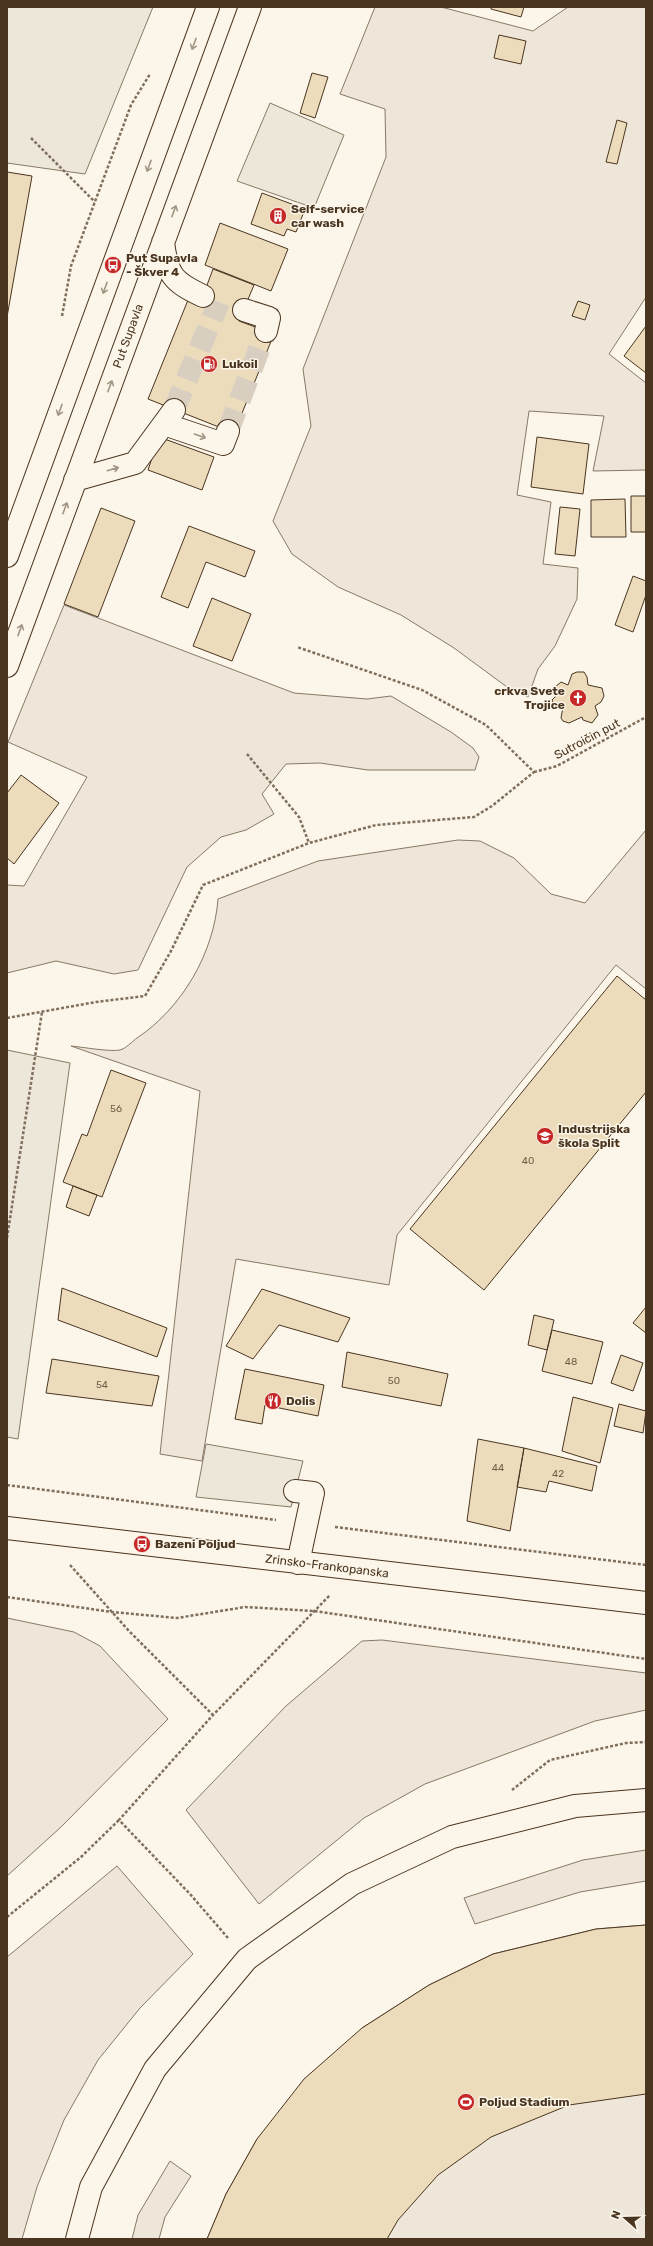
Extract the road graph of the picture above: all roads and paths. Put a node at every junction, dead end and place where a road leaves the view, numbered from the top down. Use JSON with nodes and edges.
{"nodes":[{"id":1,"x":208,"y":7,"type":"edge"},
{"id":2,"x":250,"y":7,"type":"edge"},
{"id":3,"x":31,"y":138,"type":"dead end"},
{"id":4,"x":95,"y":202,"type":"dead end"},
{"id":5,"x":163,"y":242,"type":"junction"},
{"id":6,"x":203,"y":296,"type":"dead end"},
{"id":7,"x":244,"y":310,"type":"dead end"},
{"id":8,"x":266,"y":331,"type":"tunnel mouth"},
{"id":9,"x":228,"y":431,"type":"tunnel mouth"},
{"id":10,"x":75,"y":480,"type":"junction"},
{"id":11,"x":7,"y":556,"type":"edge"},
{"id":12,"x":297,"y":647,"type":"dead end"},
{"id":13,"x":7,"y":666,"type":"edge"},
{"id":14,"x":646,"y":717,"type":"edge"},
{"id":15,"x":247,"y":754,"type":"dead end"},
{"id":16,"x":534,"y":772,"type":"junction"},
{"id":17,"x":309,"y":843,"type":"junction"},
{"id":18,"x":42,"y":1012,"type":"junction"},
{"id":19,"x":7,"y":1018,"type":"edge"},
{"id":20,"x":7,"y":1238,"type":"edge"},
{"id":21,"x":295,"y":1491,"type":"dead end"},
{"id":22,"x":7,"y":1528,"type":"edge"},
{"id":23,"x":40,"y":1533,"type":"junction"},
{"id":24,"x":298,"y":1562,"type":"junction"},
{"id":25,"x":356,"y":1569,"type":"junction"},
{"id":26,"x":7,"y":1597,"type":"edge"},
{"id":27,"x":646,"y":1603,"type":"edge"},
{"id":28,"x":314,"y":1611,"type":"junction"},
{"id":29,"x":112,"y":1612,"type":"junction"},
{"id":30,"x":646,"y":1659,"type":"edge"},
{"id":31,"x":213,"y":1715,"type":"junction"},
{"id":32,"x":646,"y":1742,"type":"edge"},
{"id":33,"x":507,"y":1794,"type":"dead end"},
{"id":34,"x":646,"y":1800,"type":"edge"},
{"id":35,"x":119,"y":1820,"type":"junction"},
{"id":36,"x":7,"y":1917,"type":"edge"},
{"id":37,"x":247,"y":1959,"type":"junction"},
{"id":38,"x":77,"y":2239,"type":"edge"}],
"edges":[{"from":1,"to":11,"type":"street","one_way":true},
{"from":5,"to":2,"type":"street","name":"Put Supavla","one_way":true},
{"from":3,"to":4,"type":"path"},
{"from":5,"to":6,"type":"street"},
{"from":10,"to":5,"type":"street","name":"Put Supavla","one_way":true},
{"from":7,"to":8,"type":"street"},
{"from":10,"to":9,"type":"street","one_way":true},
{"from":13,"to":10,"type":"street","name":"Put Supavla","one_way":true},
{"from":12,"to":16,"type":"path"},
{"from":14,"to":16,"type":"path","name":"Sutroičin put"},
{"from":15,"to":17,"type":"path"},
{"from":16,"to":17,"type":"path"},
{"from":17,"to":18,"type":"path"},
{"from":18,"to":19,"type":"path"},
{"from":18,"to":20,"type":"path"},
{"from":21,"to":24,"type":"street"},
{"from":22,"to":23,"type":"street","name":"Zrinsko-Frankopanska"},
{"from":23,"to":24,"type":"street","name":"Zrinsko-Frankopanska"},
{"from":23,"to":29,"type":"path"},
{"from":24,"to":25,"type":"street","name":"Zrinsko-Frankopanska"},
{"from":25,"to":27,"type":"street","name":"Zrinsko-Frankopanska"},
{"from":25,"to":28,"type":"path"},
{"from":26,"to":29,"type":"path"},
{"from":28,"to":29,"type":"path"},
{"from":28,"to":30,"type":"path"},
{"from":28,"to":31,"type":"path"},
{"from":29,"to":31,"type":"path"},
{"from":31,"to":35,"type":"path"},
{"from":32,"to":33,"type":"path"},
{"from":34,"to":37,"type":"street"},
{"from":35,"to":36,"type":"path"},
{"from":35,"to":37,"type":"path"},
{"from":37,"to":38,"type":"street"}]}
